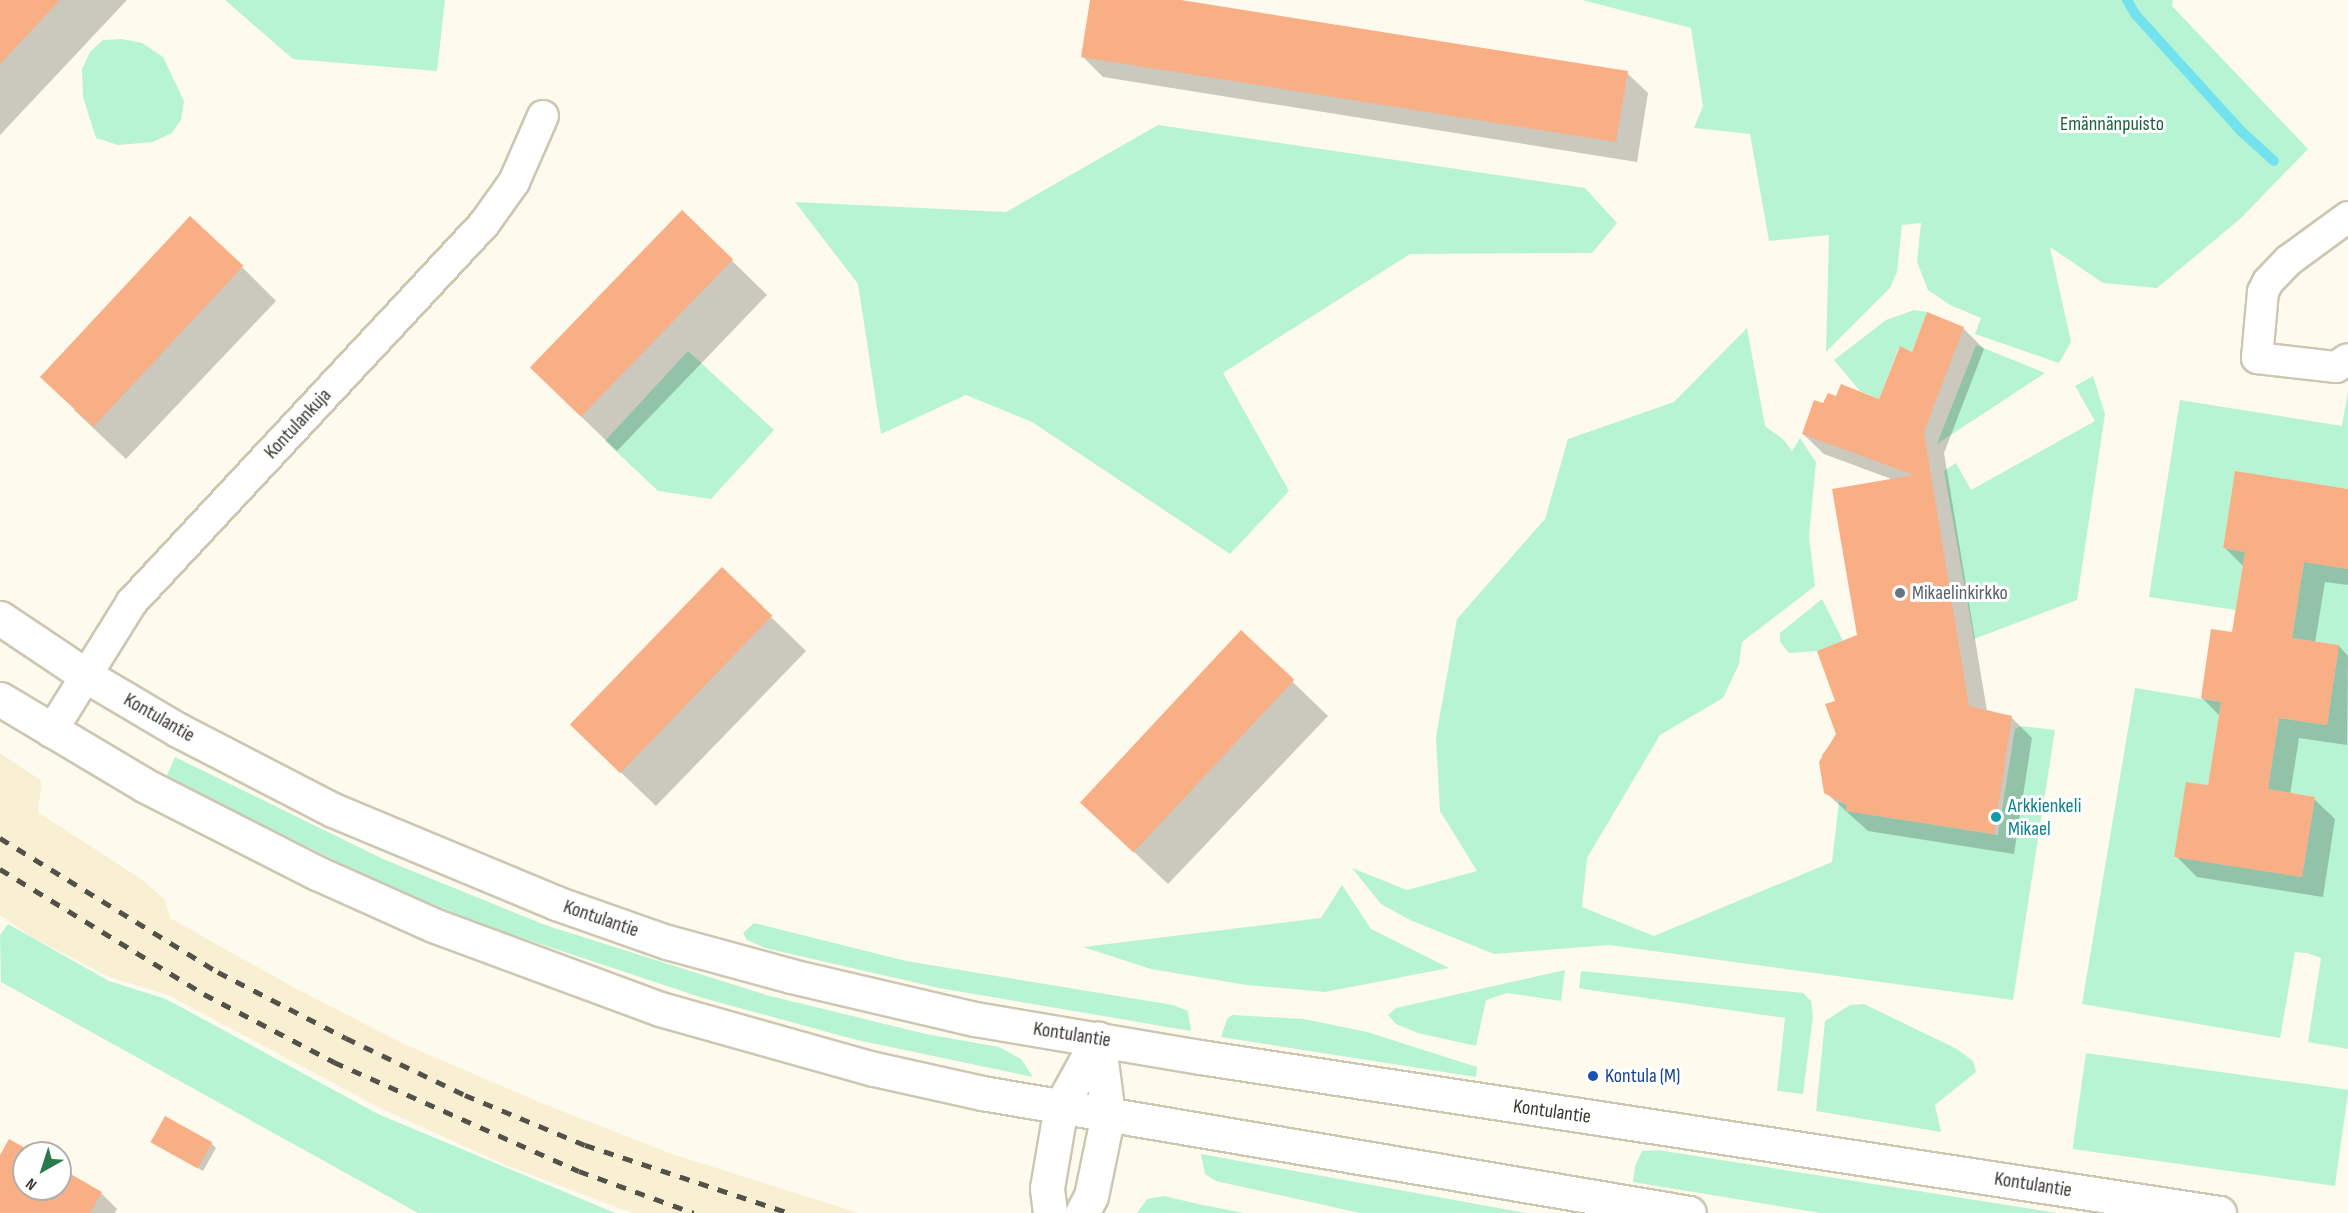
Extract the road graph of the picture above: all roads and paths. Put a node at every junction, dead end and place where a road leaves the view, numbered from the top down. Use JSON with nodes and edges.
{"nodes":[{"id":1,"x":543,"y":116,"type":"dead end"},
{"id":2,"x":2348,"y":217,"type":"edge"},
{"id":3,"x":2348,"y":359,"type":"edge"},
{"id":4,"x":0,"y":618,"type":"edge"},
{"id":5,"x":84,"y":675,"type":"junction"},
{"id":6,"x":0,"y":699,"type":"edge"},
{"id":7,"x":51,"y":732,"type":"junction"},
{"id":8,"x":1098,"y":1039,"type":"junction"},
{"id":9,"x":1061,"y":1106,"type":"junction"},
{"id":10,"x":1108,"y":1114,"type":"junction"},
{"id":11,"x":1050,"y":1213,"type":"edge"},
{"id":12,"x":1082,"y":1213,"type":"edge"},
{"id":13,"x":1689,"y":1213,"type":"edge"},
{"id":14,"x":2219,"y":1213,"type":"edge"}],
"edges":[{"from":1,"to":5,"type":"street","name":"Kontulankuja"},
{"from":2,"to":3,"type":"street"},
{"from":4,"to":5,"type":"main road","name":"Kontulantie"},
{"from":5,"to":7,"type":"street","name":"Kontulankuja"},
{"from":5,"to":8,"type":"main road","name":"Kontulantie"},
{"from":6,"to":7,"type":"main road"},
{"from":7,"to":9,"type":"main road"},
{"from":8,"to":9,"type":"main road"},
{"from":8,"to":10,"type":"main road"},
{"from":8,"to":14,"type":"main road","name":"Kontulantie"},
{"from":9,"to":10,"type":"main road"},
{"from":9,"to":11,"type":"main road"},
{"from":10,"to":12,"type":"main road"},
{"from":10,"to":13,"type":"main road"}]}
